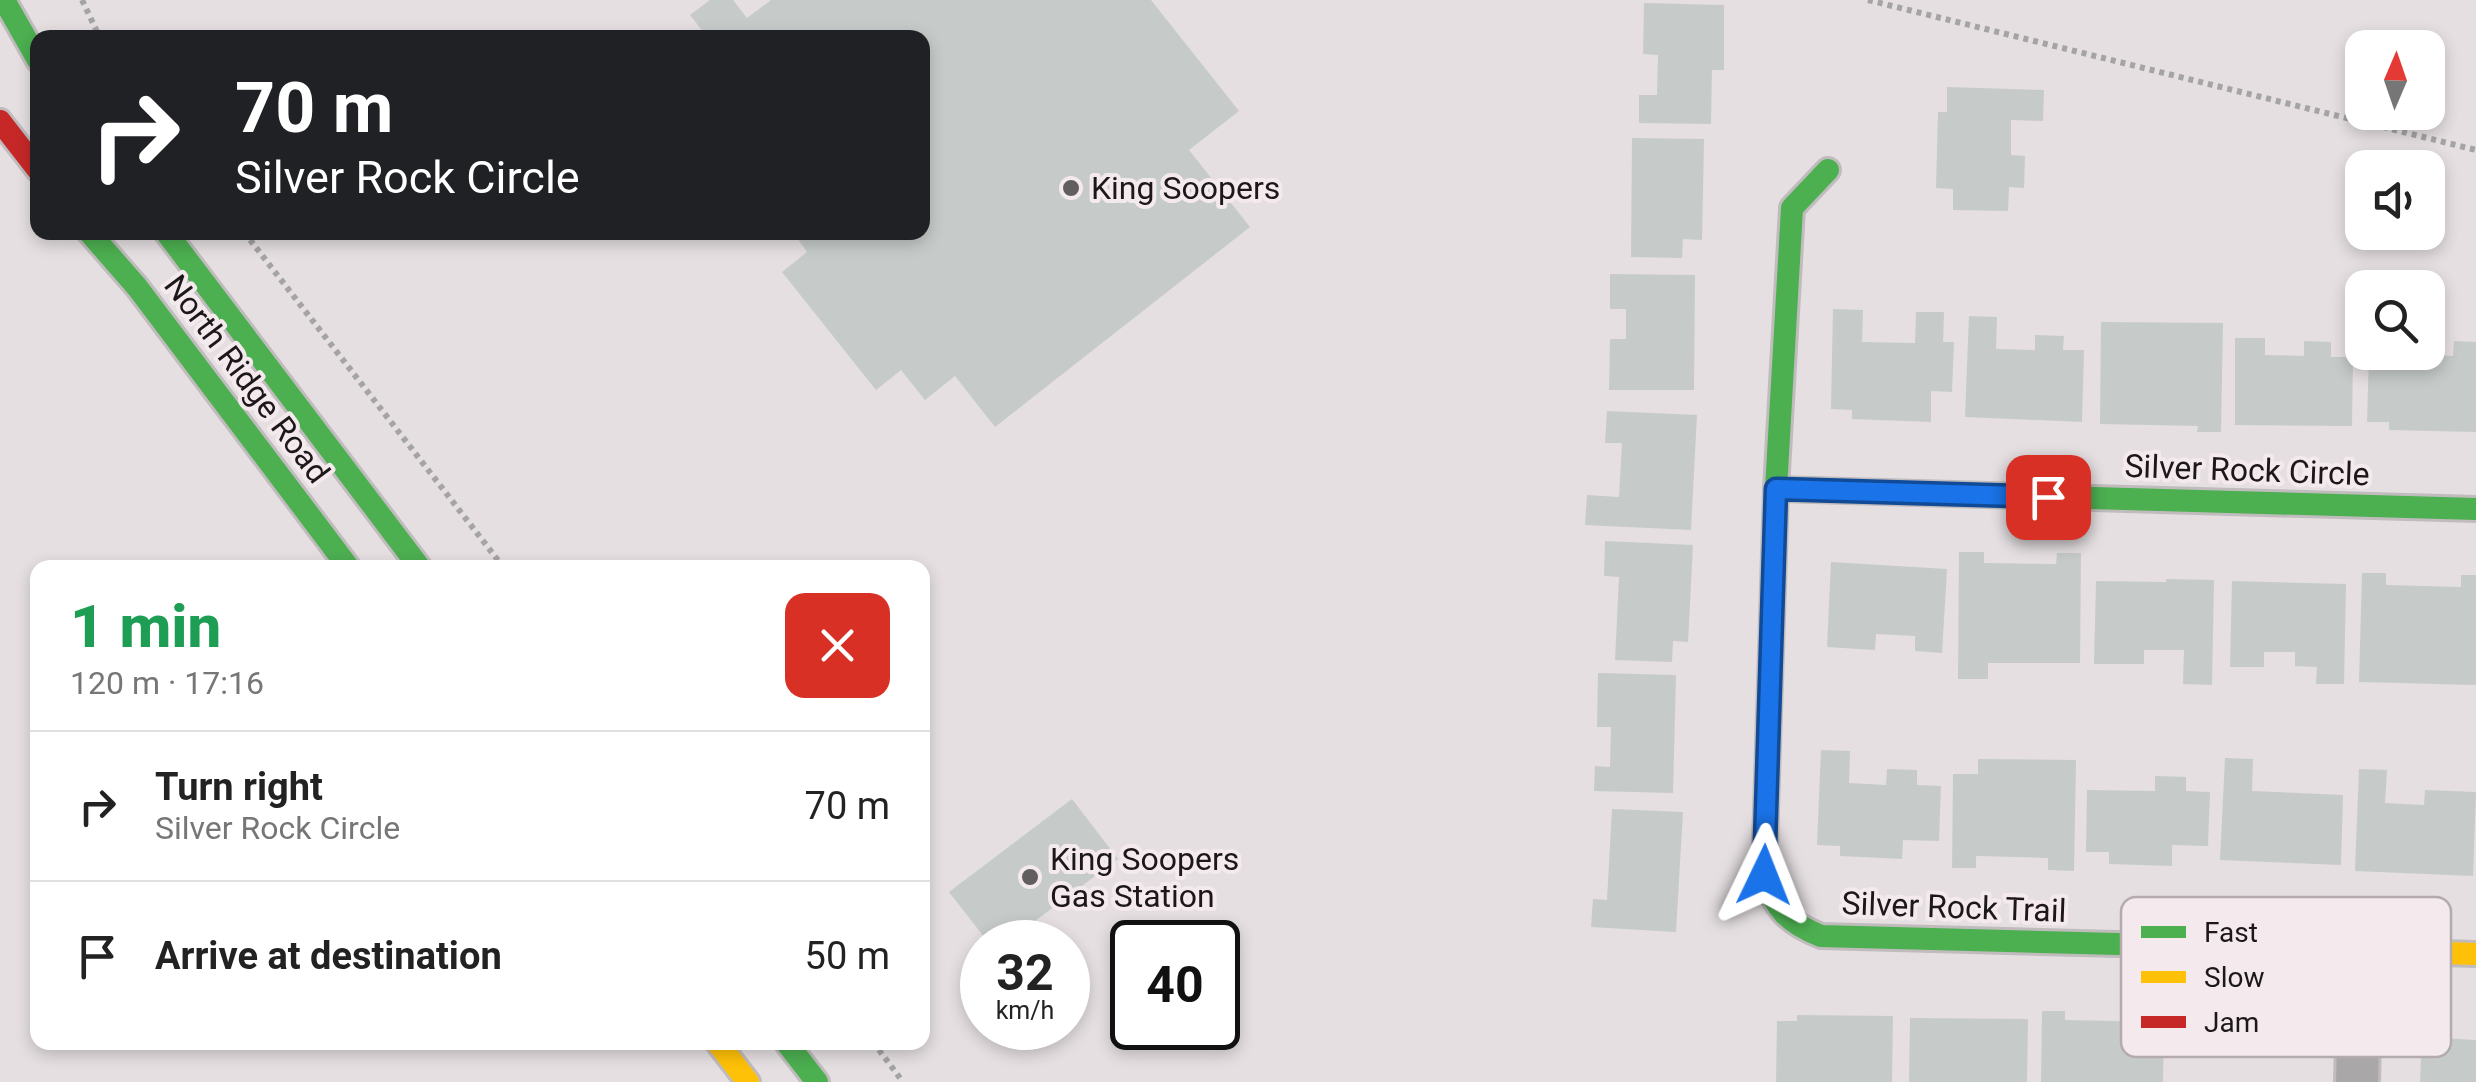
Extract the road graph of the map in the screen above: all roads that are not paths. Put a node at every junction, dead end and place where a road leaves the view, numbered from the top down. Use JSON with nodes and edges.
{"nodes":[{"id":1,"x":4,"y":0,"type":"edge"},
{"id":2,"x":30,"y":46,"type":"edge"},
{"id":3,"x":0,"y":121,"type":"edge"},
{"id":4,"x":30,"y":160,"type":"edge"},
{"id":5,"x":1828,"y":170,"type":"dead end"},
{"id":6,"x":96,"y":240,"type":"edge"},
{"id":7,"x":172,"y":240,"type":"edge"},
{"id":8,"x":1776,"y":489,"type":"junction"},
{"id":9,"x":2476,"y":509,"type":"edge"},
{"id":10,"x":343,"y":560,"type":"edge"},
{"id":11,"x":414,"y":560,"type":"edge"},
{"id":12,"x":2121,"y":944,"type":"edge"},
{"id":13,"x":2451,"y":953,"type":"edge"},
{"id":14,"x":2476,"y":954,"type":"edge"},
{"id":15,"x":723,"y":1050,"type":"edge"},
{"id":16,"x":792,"y":1050,"type":"edge"},
{"id":17,"x":2358,"y":1057,"type":"edge"},
{"id":18,"x":748,"y":1082,"type":"edge"},
{"id":19,"x":817,"y":1082,"type":"edge"},
{"id":20,"x":2357,"y":1082,"type":"edge"}],
"edges":[{"from":1,"to":2,"type":"street"},
{"from":3,"to":4,"type":"street"},
{"from":5,"to":8,"type":"street","name":"Silver Rock Trail"},
{"from":6,"to":10,"type":"street","name":"North Ridge Road"},
{"from":7,"to":11,"type":"street","name":"North Ridge Road"},
{"from":8,"to":9,"type":"street","name":"Silver Rock Circle"},
{"from":8,"to":12,"type":"street","name":"Silver Rock Trail"},
{"from":13,"to":14,"type":"street","name":"Silver Rock Trail"},
{"from":15,"to":18,"type":"street"},
{"from":16,"to":19,"type":"street"},
{"from":17,"to":20,"type":"street"}]}
